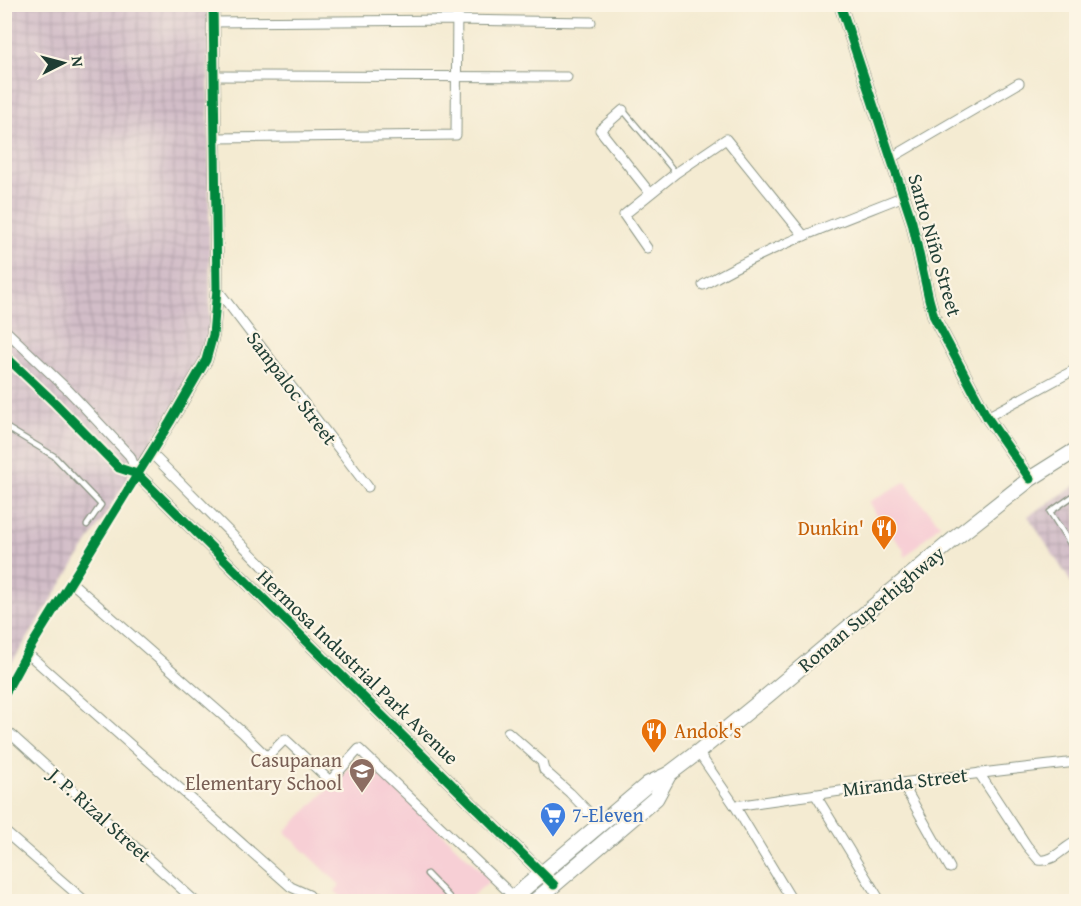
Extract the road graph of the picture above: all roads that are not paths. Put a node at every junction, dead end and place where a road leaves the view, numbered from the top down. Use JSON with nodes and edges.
{"nodes":[{"id":1,"x":213,"y":4,"type":"edge"},
{"id":2,"x":457,"y":4,"type":"edge"},
{"id":3,"x":840,"y":4,"type":"edge"},
{"id":4,"x":457,"y":20,"type":"junction"},
{"id":5,"x":213,"y":22,"type":"junction"},
{"id":6,"x":591,"y":22,"type":"dead end"},
{"id":7,"x":214,"y":76,"type":"junction"},
{"id":8,"x":457,"y":77,"type":"junction"},
{"id":9,"x":567,"y":77,"type":"dead end"},
{"id":10,"x":1019,"y":83,"type":"dead end"},
{"id":11,"x":623,"y":110,"type":"joint"},
{"id":12,"x":215,"y":138,"type":"junction"},
{"id":13,"x":891,"y":158,"type":"junction"},
{"id":14,"x":676,"y":173,"type":"junction"},
{"id":15,"x":651,"y":193,"type":"junction"},
{"id":16,"x":904,"y":196,"type":"junction"},
{"id":17,"x":804,"y":236,"type":"junction"},
{"id":18,"x":646,"y":248,"type":"dead end"},
{"id":19,"x":703,"y":285,"type":"dead end"},
{"id":20,"x":217,"y":289,"type":"junction"},
{"id":21,"x":4,"y":329,"type":"edge"},
{"id":22,"x":4,"y":355,"type":"edge"},
{"id":23,"x":1077,"y":369,"type":"edge"},
{"id":24,"x":987,"y":417,"type":"junction"},
{"id":25,"x":4,"y":426,"type":"edge"},
{"id":26,"x":1077,"y":450,"type":"edge"},
{"id":27,"x":150,"y":453,"type":"junction"},
{"id":28,"x":137,"y":474,"type":"junction"},
{"id":29,"x":1030,"y":479,"type":"junction"},
{"id":30,"x":368,"y":487,"type":"dead end"},
{"id":31,"x":1077,"y":494,"type":"edge"},
{"id":32,"x":87,"y":525,"type":"dead end"},
{"id":33,"x":1077,"y":553,"type":"edge"},
{"id":34,"x":269,"y":572,"type":"dead end"},
{"id":35,"x":70,"y":582,"type":"junction"},
{"id":36,"x":27,"y":653,"type":"junction"},
{"id":37,"x":4,"y":695,"type":"edge"},
{"id":38,"x":4,"y":728,"type":"edge"},
{"id":39,"x":508,"y":732,"type":"dead end"},
{"id":40,"x":698,"y":752,"type":"junction"},
{"id":41,"x":1077,"y":762,"type":"edge"},
{"id":42,"x":979,"y":773,"type":"junction"},
{"id":43,"x":669,"y":774,"type":"junction"},
{"id":44,"x":902,"y":783,"type":"junction"},
{"id":45,"x":815,"y":794,"type":"junction"},
{"id":46,"x":735,"y":806,"type":"junction"},
{"id":47,"x":600,"y":824,"type":"junction"},
{"id":48,"x":4,"y":831,"type":"edge"},
{"id":49,"x":1077,"y":842,"type":"edge"},
{"id":50,"x":950,"y":868,"type":"dead end"},
{"id":51,"x":542,"y":872,"type":"junction"},
{"id":52,"x":427,"y":874,"type":"dead end"},
{"id":53,"x":554,"y":885,"type":"junction"},
{"id":54,"x":511,"y":899,"type":"edge"},
{"id":55,"x":86,"y":902,"type":"edge"},
{"id":56,"x":196,"y":902,"type":"edge"},
{"id":57,"x":315,"y":902,"type":"edge"},
{"id":58,"x":454,"y":902,"type":"edge"},
{"id":59,"x":534,"y":902,"type":"edge"},
{"id":60,"x":794,"y":902,"type":"edge"},
{"id":61,"x":881,"y":902,"type":"edge"}],
"edges":[{"from":1,"to":5,"type":"street"},
{"from":2,"to":4,"type":"street"},
{"from":3,"to":13,"type":"street","name":"Santo Niño Street"},
{"from":4,"to":5,"type":"street"},
{"from":4,"to":6,"type":"street"},
{"from":4,"to":8,"type":"street"},
{"from":5,"to":7,"type":"street"},
{"from":7,"to":8,"type":"street"},
{"from":7,"to":12,"type":"street"},
{"from":8,"to":9,"type":"street"},
{"from":8,"to":12,"type":"street"},
{"from":10,"to":13,"type":"street"},
{"from":11,"to":14,"type":"lane"},
{"from":11,"to":15,"type":"street"},
{"from":12,"to":20,"type":"street"},
{"from":13,"to":16,"type":"street","name":"Santo Niño Street"},
{"from":14,"to":15,"type":"street"},
{"from":14,"to":17,"type":"street"},
{"from":15,"to":18,"type":"street"},
{"from":16,"to":17,"type":"street"},
{"from":16,"to":24,"type":"street","name":"Santo Niño Street"},
{"from":17,"to":19,"type":"street"},
{"from":20,"to":27,"type":"street"},
{"from":20,"to":30,"type":"street","name":"Sampaloc Street"},
{"from":21,"to":28,"type":"street"},
{"from":22,"to":28,"type":"street"},
{"from":23,"to":24,"type":"street"},
{"from":24,"to":29,"type":"street","name":"Santo Niño Street"},
{"from":25,"to":32,"type":"lane"},
{"from":26,"to":29,"type":"main road","name":"Roman Superhighway"},
{"from":27,"to":28,"type":"street"},
{"from":27,"to":34,"type":"street"},
{"from":28,"to":35,"type":"street"},
{"from":28,"to":51,"type":"street","name":"Hermosa Industrial Park Avenue"},
{"from":29,"to":40,"type":"main road","name":"Roman Superhighway"},
{"from":31,"to":33,"type":"lane"},
{"from":35,"to":36,"type":"street"},
{"from":35,"to":54,"type":"street"},
{"from":36,"to":37,"type":"street"},
{"from":36,"to":57,"type":"street"},
{"from":38,"to":56,"type":"street","name":"J. P. Rizal Street"},
{"from":39,"to":47,"type":"street"},
{"from":40,"to":43,"type":"main road","name":"Roman Superhighway"},
{"from":40,"to":46,"type":"street"},
{"from":41,"to":42,"type":"street","name":"Miranda Street"},
{"from":42,"to":44,"type":"street","name":"Miranda Street"},
{"from":42,"to":49,"type":"street"},
{"from":43,"to":47,"type":"main road","name":"Roman Superhighway"},
{"from":43,"to":53,"type":"main road","name":"Roman Superhighway"},
{"from":44,"to":45,"type":"street","name":"Miranda Street"},
{"from":44,"to":50,"type":"street"},
{"from":45,"to":46,"type":"street","name":"Miranda Street"},
{"from":45,"to":61,"type":"street"},
{"from":46,"to":60,"type":"street"},
{"from":47,"to":51,"type":"main road","name":"Roman Superhighway"},
{"from":48,"to":55,"type":"street"},
{"from":51,"to":53,"type":"street","name":"Hermosa Industrial Park Avenue"},
{"from":51,"to":54,"type":"main road","name":"Roman Superhighway"},
{"from":52,"to":58,"type":"lane"},
{"from":53,"to":59,"type":"main road","name":"Roman Superhighway"}]}
